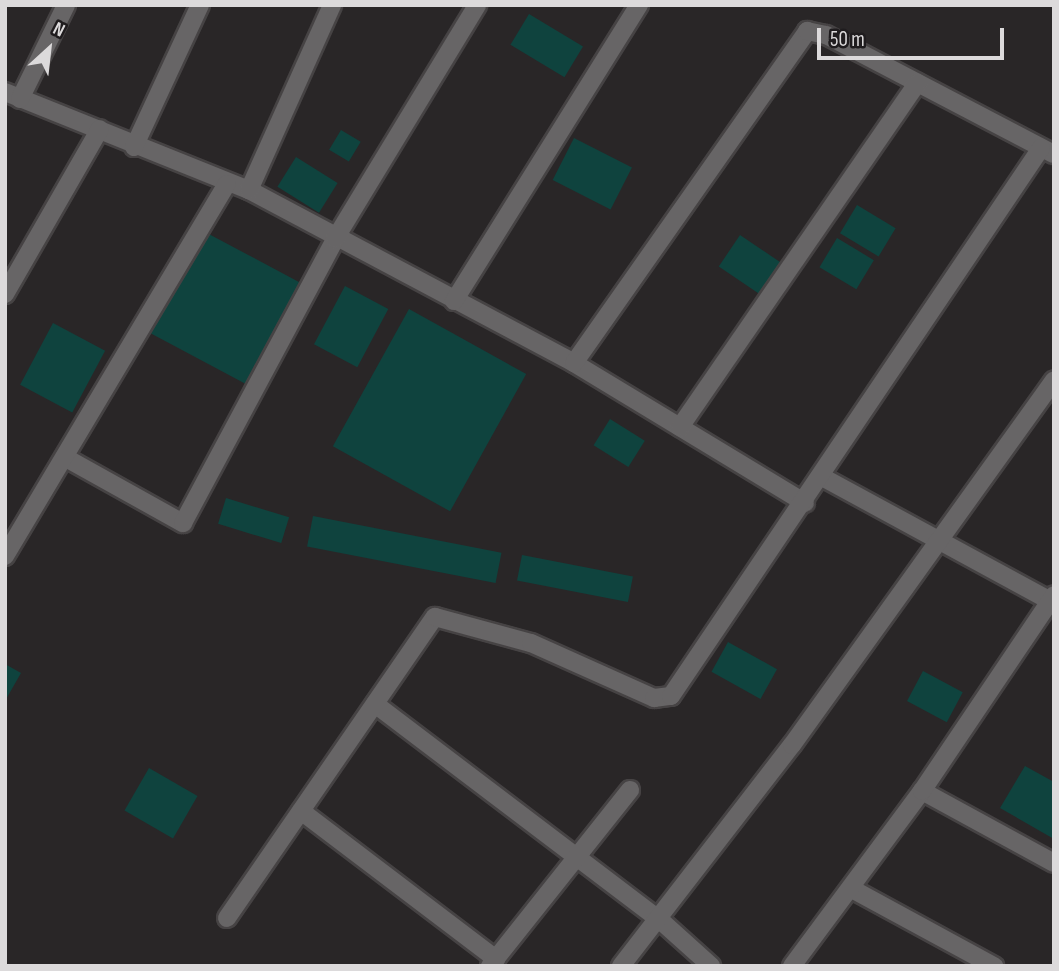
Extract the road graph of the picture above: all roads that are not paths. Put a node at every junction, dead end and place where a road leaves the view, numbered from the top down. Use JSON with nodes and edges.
{"nodes":[{"id":1,"x":66,"y":5,"type":"edge"},
{"id":2,"x":200,"y":5,"type":"edge"},
{"id":3,"x":332,"y":5,"type":"edge"},
{"id":4,"x":477,"y":5,"type":"edge"},
{"id":5,"x":639,"y":5,"type":"edge"},
{"id":6,"x":917,"y":83,"type":"junction"},
{"id":7,"x":13,"y":96,"type":"edge"},
{"id":8,"x":100,"y":129,"type":"junction"},
{"id":9,"x":134,"y":147,"type":"junction"},
{"id":10,"x":1047,"y":151,"type":"edge"},
{"id":11,"x":227,"y":184,"type":"junction"},
{"id":12,"x":249,"y":190,"type":"junction"},
{"id":13,"x":335,"y":239,"type":"junction"},
{"id":14,"x":5,"y":294,"type":"edge"},
{"id":15,"x":454,"y":301,"type":"junction"},
{"id":16,"x":574,"y":363,"type":"junction"},
{"id":17,"x":1054,"y":380,"type":"edge"},
{"id":18,"x":680,"y":427,"type":"junction"},
{"id":19,"x":66,"y":458,"type":"junction"},
{"id":20,"x":822,"y":477,"type":"junction"},
{"id":21,"x":805,"y":503,"type":"junction"},
{"id":22,"x":941,"y":541,"type":"junction"},
{"id":23,"x":5,"y":556,"type":"edge"},
{"id":24,"x":1052,"y":600,"type":"edge"},
{"id":25,"x":375,"y":704,"type":"junction"},
{"id":26,"x":630,"y":790,"type":"dead end"},
{"id":27,"x":922,"y":791,"type":"junction"},
{"id":28,"x":301,"y":811,"type":"junction"},
{"id":29,"x":577,"y":860,"type":"junction"},
{"id":30,"x":1054,"y":863,"type":"edge"},
{"id":31,"x":852,"y":889,"type":"junction"},
{"id":32,"x":227,"y":918,"type":"dead end"},
{"id":33,"x":660,"y":920,"type":"junction"},
{"id":34,"x":493,"y":962,"type":"edge"},
{"id":35,"x":621,"y":966,"type":"edge"},
{"id":36,"x":711,"y":966,"type":"edge"},
{"id":37,"x":792,"y":966,"type":"edge"},
{"id":38,"x":993,"y":966,"type":"edge"}],
"edges":[{"from":1,"to":7,"type":"street"},
{"from":2,"to":9,"type":"street"},
{"from":3,"to":12,"type":"street"},
{"from":4,"to":13,"type":"street"},
{"from":5,"to":15,"type":"street"},
{"from":6,"to":10,"type":"street"},
{"from":6,"to":16,"type":"street"},
{"from":6,"to":18,"type":"street"},
{"from":7,"to":8,"type":"street"},
{"from":8,"to":9,"type":"street"},
{"from":8,"to":14,"type":"street"},
{"from":9,"to":11,"type":"street"},
{"from":10,"to":20,"type":"street"},
{"from":11,"to":12,"type":"street"},
{"from":11,"to":19,"type":"street"},
{"from":12,"to":13,"type":"street"},
{"from":13,"to":15,"type":"street"},
{"from":13,"to":19,"type":"street"},
{"from":15,"to":16,"type":"street"},
{"from":16,"to":18,"type":"street"},
{"from":17,"to":22,"type":"street"},
{"from":18,"to":21,"type":"street"},
{"from":19,"to":23,"type":"street"},
{"from":20,"to":21,"type":"street"},
{"from":20,"to":22,"type":"street"},
{"from":21,"to":25,"type":"street"},
{"from":22,"to":24,"type":"street"},
{"from":22,"to":33,"type":"street"},
{"from":24,"to":27,"type":"street"},
{"from":25,"to":28,"type":"street"},
{"from":25,"to":29,"type":"street"},
{"from":26,"to":29,"type":"street"},
{"from":27,"to":30,"type":"street"},
{"from":27,"to":31,"type":"street"},
{"from":28,"to":32,"type":"street"},
{"from":28,"to":34,"type":"street"},
{"from":29,"to":33,"type":"street"},
{"from":29,"to":34,"type":"street"},
{"from":31,"to":37,"type":"street"},
{"from":31,"to":38,"type":"street"},
{"from":33,"to":35,"type":"street"},
{"from":33,"to":36,"type":"street"}]}
